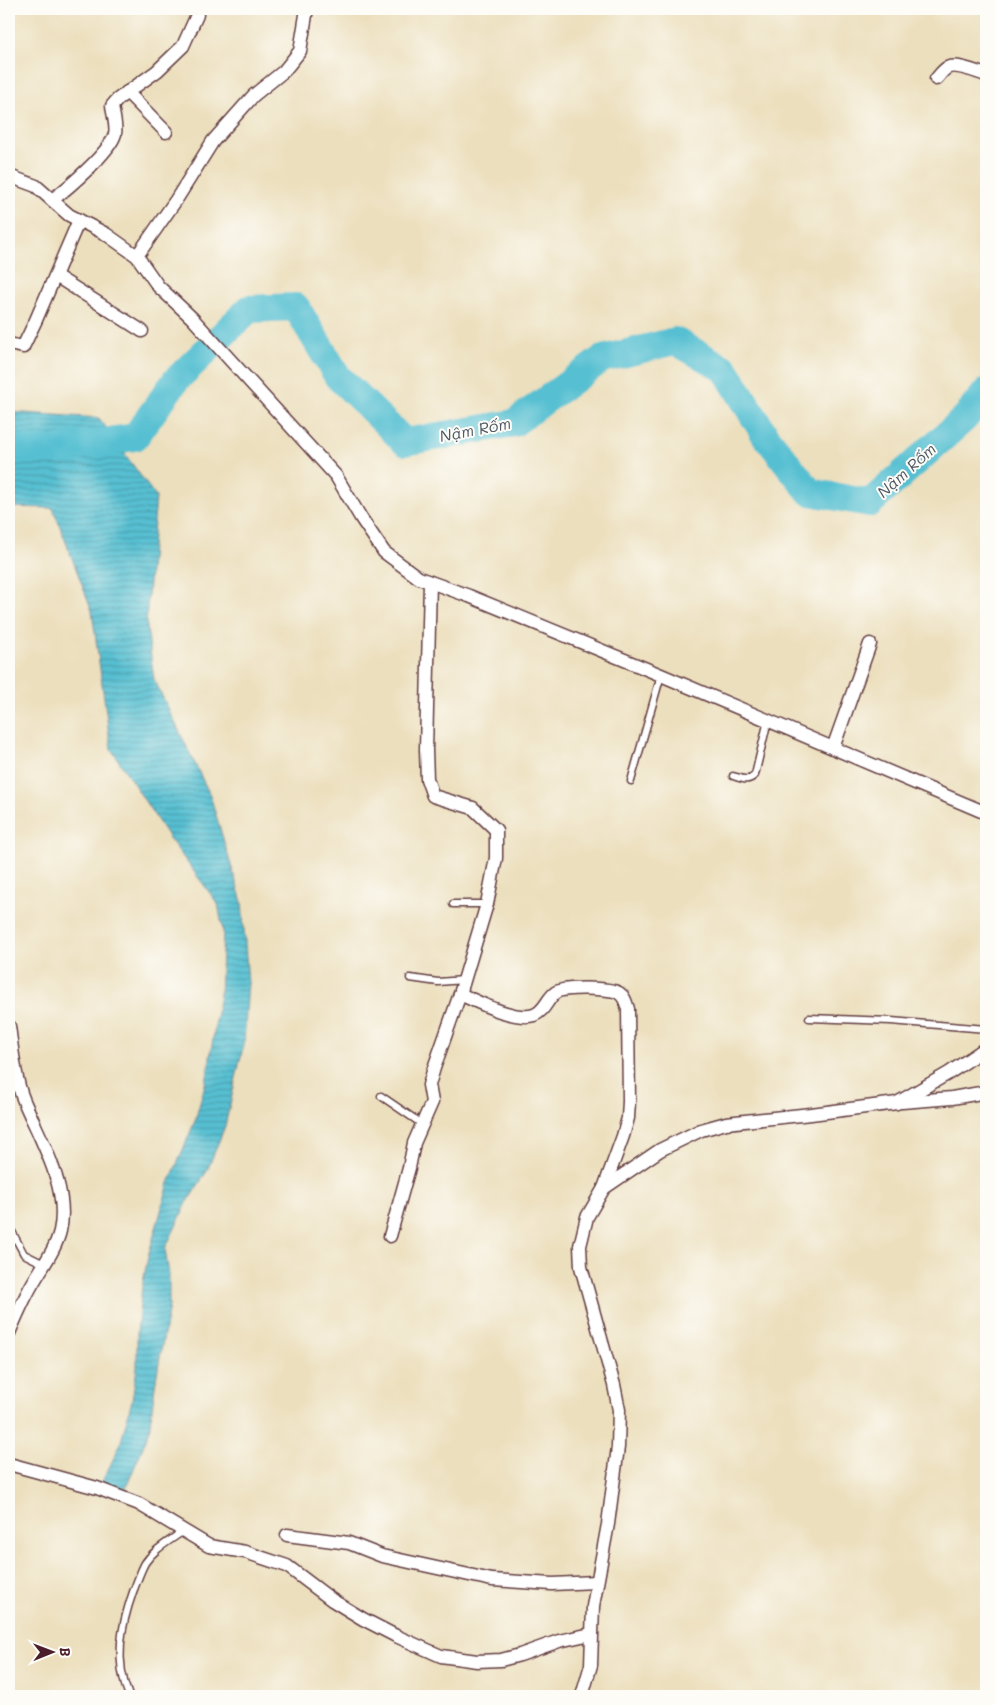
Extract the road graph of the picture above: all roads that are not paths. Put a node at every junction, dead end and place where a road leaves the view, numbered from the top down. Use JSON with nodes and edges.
{"nodes":[{"id":1,"x":307,"y":9,"type":"edge"},
{"id":2,"x":197,"y":15,"type":"dead end"},
{"id":3,"x":986,"y":75,"type":"edge"},
{"id":4,"x":936,"y":79,"type":"dead end"},
{"id":5,"x":127,"y":92,"type":"junction"},
{"id":6,"x":166,"y":132,"type":"dead end"},
{"id":7,"x":9,"y":176,"type":"edge"},
{"id":8,"x":52,"y":200,"type":"junction"},
{"id":9,"x":79,"y":220,"type":"junction"},
{"id":10,"x":137,"y":256,"type":"junction"},
{"id":11,"x":56,"y":276,"type":"junction"},
{"id":12,"x":142,"y":331,"type":"dead end"},
{"id":13,"x":9,"y":344,"type":"edge"},
{"id":14,"x":430,"y":582,"type":"junction"},
{"id":15,"x":870,"y":644,"type":"dead end"},
{"id":16,"x":660,"y":674,"type":"junction"},
{"id":17,"x":768,"y":720,"type":"junction"},
{"id":18,"x":833,"y":748,"type":"junction"},
{"id":19,"x":734,"y":776,"type":"dead end"},
{"id":20,"x":632,"y":781,"type":"dead end"},
{"id":21,"x":986,"y":813,"type":"edge"},
{"id":22,"x":453,"y":904,"type":"dead end"},
{"id":23,"x":486,"y":904,"type":"junction"},
{"id":24,"x":410,"y":978,"type":"dead end"},
{"id":25,"x":464,"y":980,"type":"junction"},
{"id":26,"x":460,"y":994,"type":"junction"},
{"id":27,"x":809,"y":1018,"type":"dead end"},
{"id":28,"x":9,"y":1026,"type":"edge"},
{"id":29,"x":986,"y":1029,"type":"edge"},
{"id":30,"x":986,"y":1048,"type":"edge"},
{"id":31,"x":986,"y":1092,"type":"edge"},
{"id":32,"x":381,"y":1096,"type":"dead end"},
{"id":33,"x":897,"y":1103,"type":"junction"},
{"id":34,"x":422,"y":1124,"type":"junction"},
{"id":35,"x":604,"y":1188,"type":"junction"},
{"id":36,"x":9,"y":1226,"type":"edge"},
{"id":37,"x":390,"y":1236,"type":"dead end"},
{"id":38,"x":44,"y":1264,"type":"junction"},
{"id":39,"x":9,"y":1333,"type":"edge"},
{"id":40,"x":9,"y":1464,"type":"edge"},
{"id":41,"x":183,"y":1531,"type":"junction"},
{"id":42,"x":287,"y":1535,"type":"dead end"},
{"id":43,"x":596,"y":1582,"type":"junction"},
{"id":44,"x":591,"y":1634,"type":"junction"},
{"id":45,"x":129,"y":1696,"type":"edge"},
{"id":46,"x":582,"y":1696,"type":"edge"}],
"edges":[{"from":1,"to":10,"type":"street"},
{"from":2,"to":5,"type":"street"},
{"from":3,"to":4,"type":"street"},
{"from":5,"to":6,"type":"street"},
{"from":5,"to":8,"type":"street"},
{"from":7,"to":8,"type":"street"},
{"from":8,"to":9,"type":"street"},
{"from":9,"to":10,"type":"street"},
{"from":9,"to":11,"type":"street"},
{"from":10,"to":14,"type":"street"},
{"from":11,"to":12,"type":"street"},
{"from":11,"to":13,"type":"street"},
{"from":14,"to":16,"type":"street"},
{"from":14,"to":23,"type":"street"},
{"from":15,"to":18,"type":"street"},
{"from":16,"to":17,"type":"street"},
{"from":16,"to":20,"type":"lane"},
{"from":17,"to":18,"type":"street"},
{"from":17,"to":19,"type":"lane"},
{"from":18,"to":21,"type":"street"},
{"from":22,"to":23,"type":"lane"},
{"from":23,"to":25,"type":"street"},
{"from":24,"to":25,"type":"lane"},
{"from":25,"to":26,"type":"street"},
{"from":26,"to":34,"type":"street"},
{"from":26,"to":35,"type":"street"},
{"from":27,"to":29,"type":"lane"},
{"from":28,"to":38,"type":"street"},
{"from":30,"to":33,"type":"street"},
{"from":31,"to":33,"type":"street"},
{"from":32,"to":34,"type":"lane"},
{"from":33,"to":35,"type":"street"},
{"from":34,"to":37,"type":"street"},
{"from":35,"to":43,"type":"street"},
{"from":36,"to":38,"type":"lane"},
{"from":38,"to":39,"type":"street"},
{"from":40,"to":41,"type":"street"},
{"from":41,"to":44,"type":"street"},
{"from":41,"to":45,"type":"lane"},
{"from":42,"to":43,"type":"street"},
{"from":43,"to":44,"type":"street"},
{"from":44,"to":46,"type":"street"}]}
